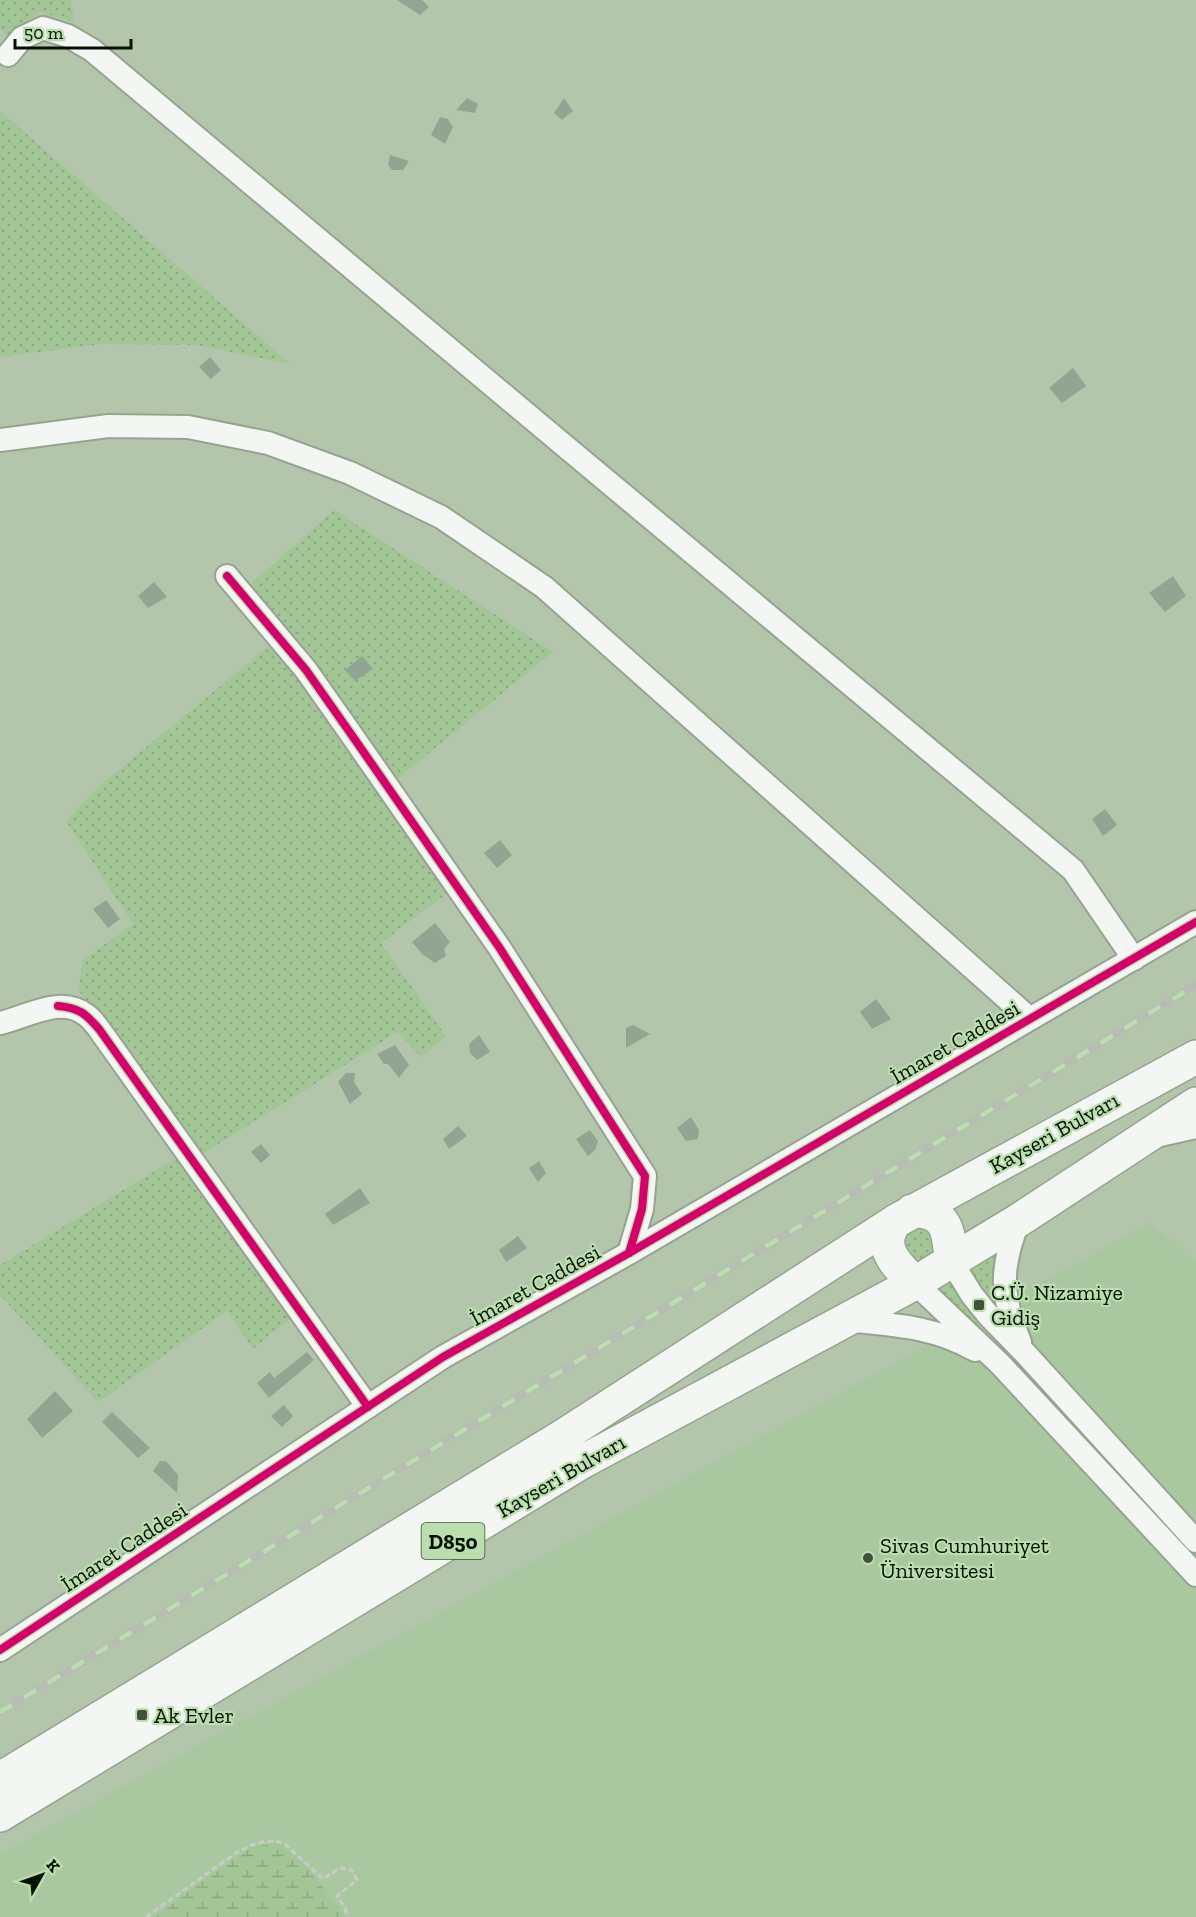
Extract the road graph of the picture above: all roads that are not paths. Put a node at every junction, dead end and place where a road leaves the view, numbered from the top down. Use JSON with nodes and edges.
{"nodes":[{"id":1,"x":8,"y":55,"type":"dead end"},
{"id":2,"x":0,"y":440,"type":"edge"},
{"id":3,"x":227,"y":576,"type":"dead end"},
{"id":4,"x":1196,"y":922,"type":"edge"},
{"id":5,"x":1134,"y":958,"type":"junction"},
{"id":6,"x":1030,"y":1019,"type":"junction"},
{"id":7,"x":0,"y":1023,"type":"edge"},
{"id":8,"x":1196,"y":1057,"type":"edge"},
{"id":9,"x":1196,"y":1104,"type":"edge"},
{"id":10,"x":1196,"y":1127,"type":"edge"},
{"id":11,"x":1144,"y":1139,"type":"junction"},
{"id":12,"x":904,"y":1216,"type":"junction"},
{"id":13,"x":1020,"y":1220,"type":"junction"},
{"id":14,"x":629,"y":1253,"type":"junction"},
{"id":15,"x":951,"y":1261,"type":"junction"},
{"id":16,"x":915,"y":1283,"type":"junction"},
{"id":17,"x":846,"y":1320,"type":"junction"},
{"id":18,"x":1024,"y":1352,"type":"junction"},
{"id":19,"x":1000,"y":1364,"type":"junction"},
{"id":20,"x":368,"y":1407,"type":"junction"},
{"id":21,"x":1196,"y":1541,"type":"edge"},
{"id":22,"x":1196,"y":1575,"type":"edge"},
{"id":23,"x":0,"y":1650,"type":"edge"},
{"id":24,"x":0,"y":1779,"type":"edge"},
{"id":25,"x":0,"y":1815,"type":"edge"}],
"edges":[{"from":1,"to":5,"type":"street"},
{"from":2,"to":6,"type":"street"},
{"from":3,"to":14,"type":"street"},
{"from":4,"to":5,"type":"street","name":"İmaret Caddesi"},
{"from":5,"to":6,"type":"street","name":"İmaret Caddesi"},
{"from":6,"to":14,"type":"street","name":"İmaret Caddesi"},
{"from":7,"to":20,"type":"street"},
{"from":8,"to":12,"type":"highway","name":"Kayseri Bulvarı"},
{"from":9,"to":11,"type":"highway"},
{"from":10,"to":11,"type":"street"},
{"from":11,"to":13,"type":"highway"},
{"from":12,"to":15,"type":"highway"},
{"from":12,"to":16,"type":"highway"},
{"from":12,"to":24,"type":"highway","name":"Kayseri Bulvarı","number":"D850"},
{"from":13,"to":15,"type":"highway"},
{"from":13,"to":18,"type":"street"},
{"from":14,"to":20,"type":"street","name":"İmaret Caddesi"},
{"from":15,"to":16,"type":"highway"},
{"from":15,"to":18,"type":"street"},
{"from":16,"to":17,"type":"highway","name":"Kayseri Bulvarı","number":"D850"},
{"from":16,"to":19,"type":"street"},
{"from":17,"to":19,"type":"street"},
{"from":17,"to":25,"type":"highway","name":"Kayseri Bulvarı","number":"D850"},
{"from":18,"to":21,"type":"street"},
{"from":19,"to":22,"type":"street"},
{"from":20,"to":23,"type":"street","name":"İmaret Caddesi"}]}
